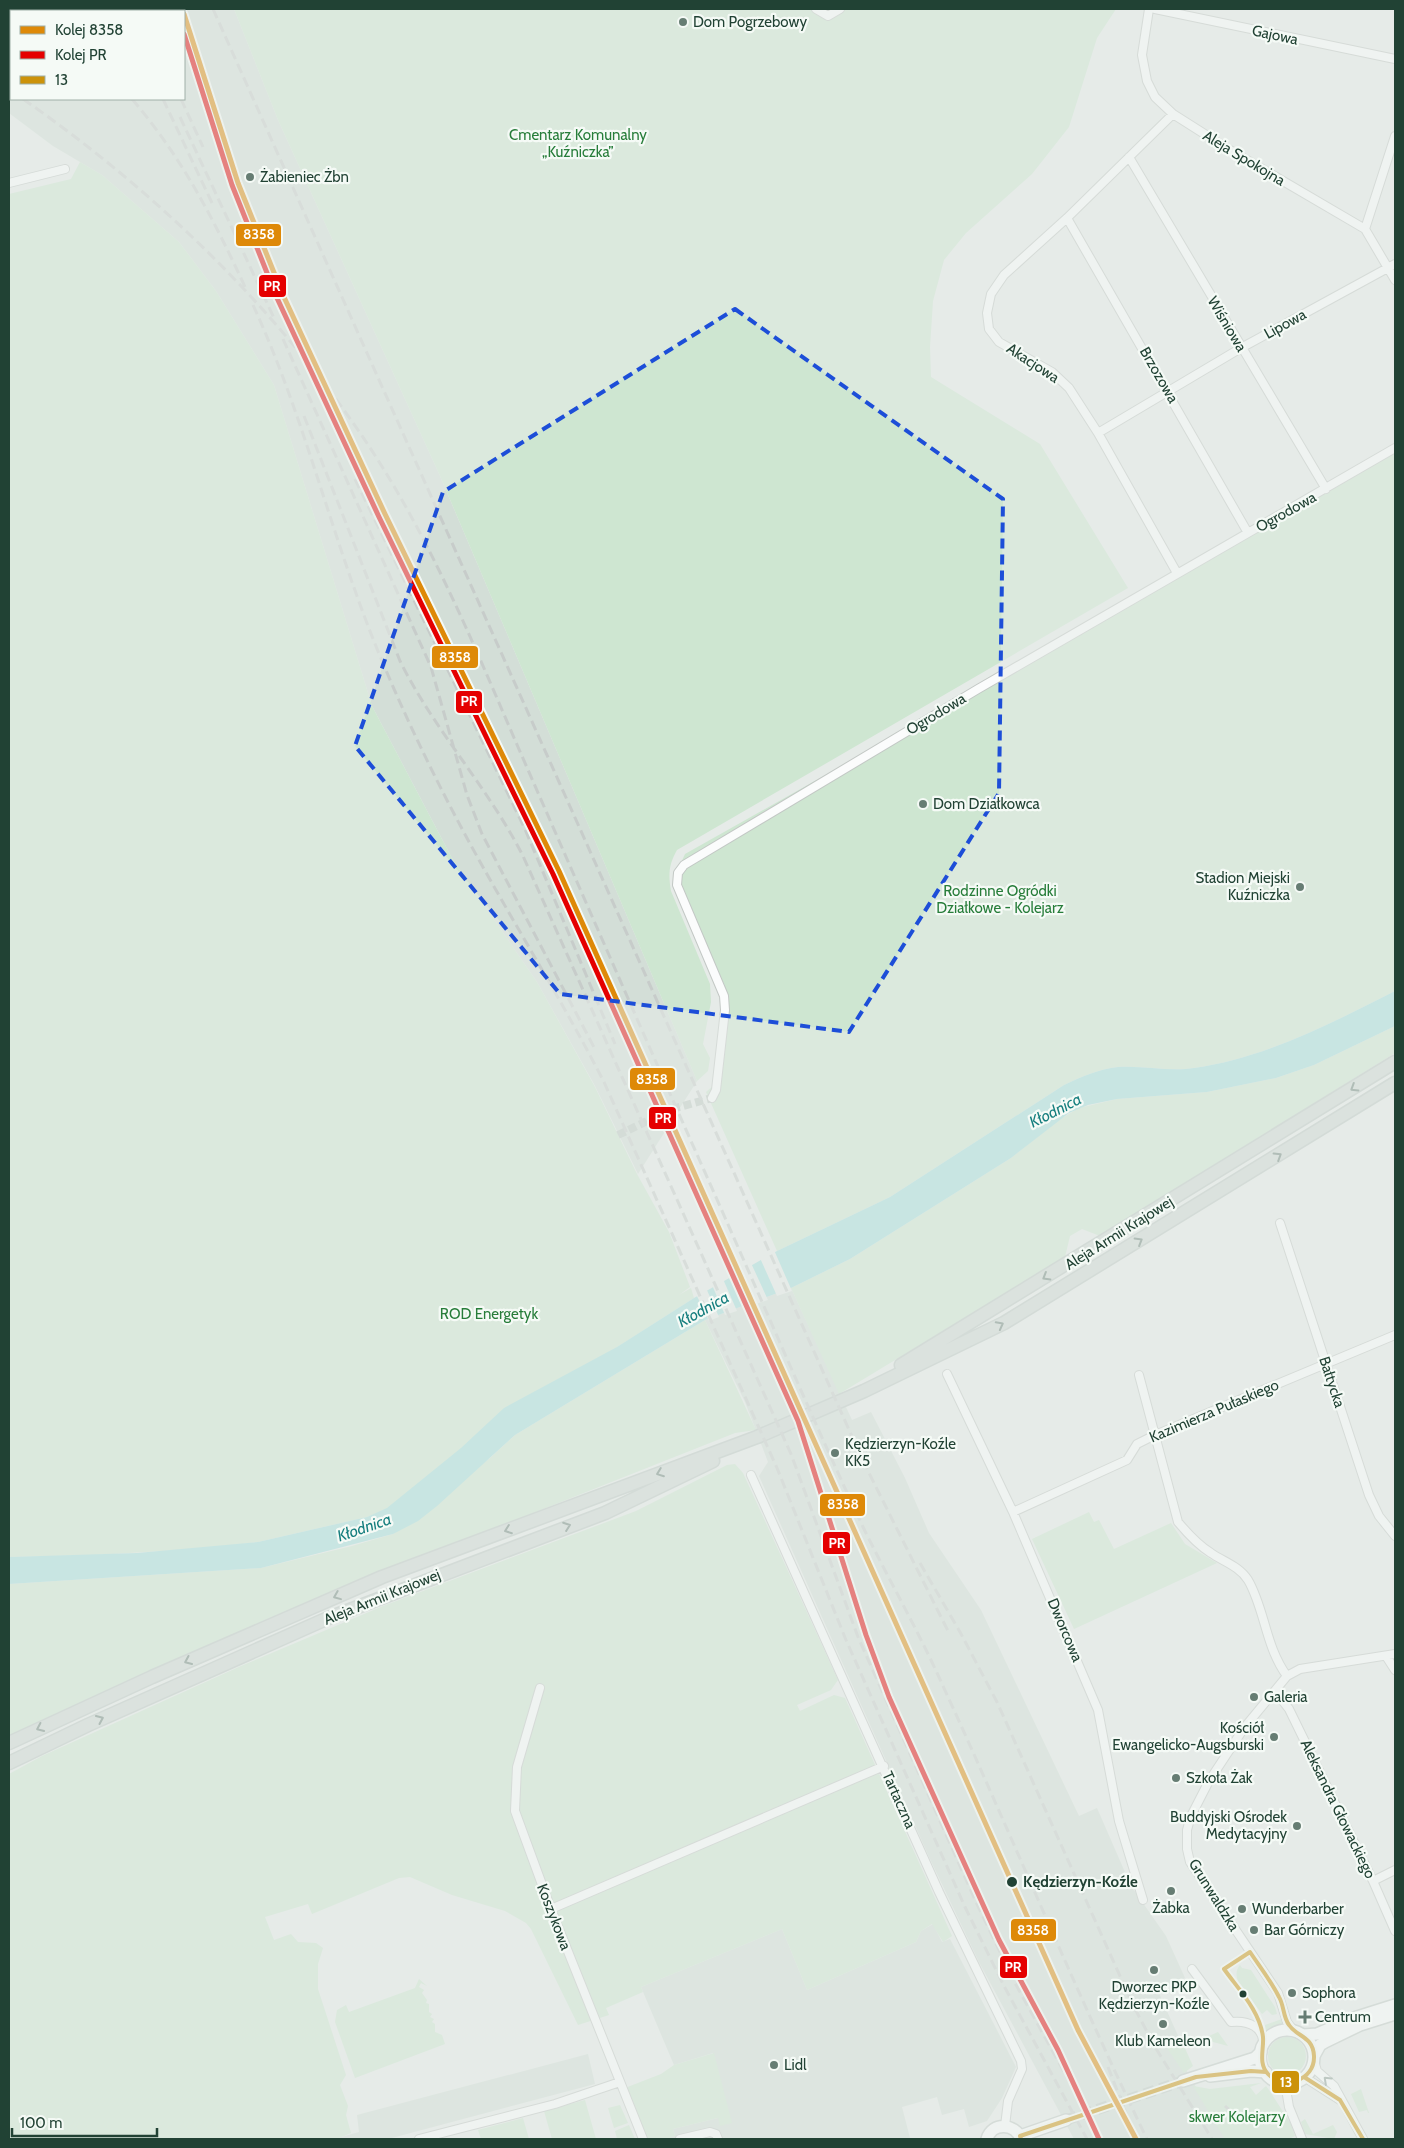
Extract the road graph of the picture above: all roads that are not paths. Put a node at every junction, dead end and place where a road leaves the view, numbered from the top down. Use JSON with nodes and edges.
{"nodes":[{"id":1,"x":816,"y":9,"type":"edge"},
{"id":2,"x":840,"y":9,"type":"edge"},
{"id":3,"x":1149,"y":9,"type":"edge"},
{"id":4,"x":1155,"y":9,"type":"edge"},
{"id":5,"x":1395,"y":59,"type":"edge"},
{"id":6,"x":1173,"y":114,"type":"junction"},
{"id":7,"x":1395,"y":136,"type":"edge"},
{"id":8,"x":1129,"y":157,"type":"junction"},
{"id":9,"x":65,"y":169,"type":"dead end"},
{"id":10,"x":9,"y":183,"type":"edge"},
{"id":11,"x":1067,"y":218,"type":"junction"},
{"id":12,"x":1365,"y":229,"type":"junction"},
{"id":13,"x":1392,"y":265,"type":"edge"},
{"id":14,"x":1395,"y":280,"type":"edge"},
{"id":15,"x":1241,"y":348,"type":"junction"},
{"id":16,"x":1168,"y":390,"type":"junction"},
{"id":17,"x":1098,"y":433,"type":"junction"},
{"id":18,"x":1395,"y":448,"type":"edge"},
{"id":19,"x":1326,"y":489,"type":"junction"},
{"id":20,"x":1248,"y":533,"type":"junction"},
{"id":21,"x":1177,"y":573,"type":"junction"},
{"id":22,"x":1395,"y":1062,"type":"edge"},
{"id":23,"x":1395,"y":1083,"type":"edge"},
{"id":24,"x":714,"y":1094,"type":"dead end"},
{"id":25,"x":1280,"y":1223,"type":"dead end"},
{"id":26,"x":1395,"y":1335,"type":"edge"},
{"id":27,"x":1326,"y":1364,"type":"junction"},
{"id":28,"x":946,"y":1374,"type":"dead end"},
{"id":29,"x":1139,"y":1375,"type":"dead end"},
{"id":30,"x":842,"y":1400,"type":"junction"},
{"id":31,"x":1155,"y":1435,"type":"junction"},
{"id":32,"x":757,"y":1438,"type":"junction"},
{"id":33,"x":752,"y":1475,"type":"dead end"},
{"id":34,"x":1013,"y":1512,"type":"junction"},
{"id":35,"x":1395,"y":1536,"type":"edge"},
{"id":36,"x":1395,"y":1654,"type":"edge"},
{"id":37,"x":1386,"y":1656,"type":"junction"},
{"id":38,"x":1395,"y":1670,"type":"edge"},
{"id":39,"x":1287,"y":1676,"type":"junction"},
{"id":40,"x":540,"y":1688,"type":"dead end"},
{"id":41,"x":1275,"y":1691,"type":"junction"},
{"id":42,"x":9,"y":1744,"type":"edge"},
{"id":43,"x":9,"y":1763,"type":"edge"},
{"id":44,"x":884,"y":1766,"type":"junction"},
{"id":45,"x":1395,"y":1870,"type":"edge"},
{"id":46,"x":1374,"y":1882,"type":"junction"},
{"id":47,"x":1143,"y":1900,"type":"dead end"},
{"id":48,"x":551,"y":1909,"type":"junction"},
{"id":49,"x":1395,"y":1931,"type":"edge"},
{"id":50,"x":1192,"y":1969,"type":"dead end"},
{"id":51,"x":1395,"y":2004,"type":"edge"},
{"id":52,"x":1395,"y":2014,"type":"edge"},
{"id":53,"x":1299,"y":2033,"type":"junction"},
{"id":54,"x":1262,"y":2049,"type":"junction"},
{"id":55,"x":1314,"y":2058,"type":"junction"},
{"id":56,"x":1266,"y":2072,"type":"junction"},
{"id":57,"x":1196,"y":2077,"type":"junction"},
{"id":58,"x":1304,"y":2077,"type":"junction"},
{"id":59,"x":1183,"y":2081,"type":"tunnel mouth"},
{"id":60,"x":620,"y":2082,"type":"junction"},
{"id":61,"x":1285,"y":2083,"type":"junction"},
{"id":62,"x":1340,"y":2100,"type":"junction"},
{"id":63,"x":1066,"y":2120,"type":"tunnel mouth"},
{"id":64,"x":1005,"y":2126,"type":"junction"},
{"id":65,"x":1020,"y":2137,"type":"edge"},
{"id":66,"x":987,"y":2138,"type":"edge"},
{"id":67,"x":420,"y":2139,"type":"edge"},
{"id":68,"x":642,"y":2139,"type":"edge"},
{"id":69,"x":680,"y":2139,"type":"edge"},
{"id":70,"x":718,"y":2139,"type":"edge"},
{"id":71,"x":976,"y":2139,"type":"edge"},
{"id":72,"x":1302,"y":2139,"type":"edge"},
{"id":73,"x":1363,"y":2139,"type":"edge"}],
"edges":[{"from":1,"to":2,"type":"street"},
{"from":3,"to":6,"type":"street","name":"Aleja Spokojna"},
{"from":4,"to":5,"type":"street","name":"Gajowa"},
{"from":6,"to":8,"type":"street","name":"Akacjowa"},
{"from":6,"to":12,"type":"street","name":"Aleja Spokojna"},
{"from":7,"to":12,"type":"street"},
{"from":8,"to":11,"type":"street","name":"Akacjowa"},
{"from":8,"to":15,"type":"street","name":"Wiśniowa"},
{"from":9,"to":10,"type":"street"},
{"from":11,"to":16,"type":"street","name":"Brzozowa"},
{"from":11,"to":17,"type":"street","name":"Akacjowa"},
{"from":12,"to":13,"type":"street","name":"Aleja Spokojna"},
{"from":13,"to":14,"type":"street","name":"Aleja Spokojna"},
{"from":13,"to":15,"type":"street","name":"Lipowa"},
{"from":15,"to":16,"type":"street","name":"Lipowa"},
{"from":15,"to":19,"type":"street","name":"Wiśniowa"},
{"from":16,"to":17,"type":"street","name":"Lipowa"},
{"from":16,"to":20,"type":"street","name":"Brzozowa"},
{"from":17,"to":21,"type":"street","name":"Akacjowa"},
{"from":18,"to":19,"type":"street","name":"Ogrodowa"},
{"from":19,"to":20,"type":"street","name":"Ogrodowa"},
{"from":20,"to":21,"type":"street","name":"Ogrodowa"},
{"from":21,"to":24,"type":"street","name":"Ogrodowa"},
{"from":22,"to":30,"type":"main road","name":"Aleja Armii Krajowej","one_way":true},
{"from":30,"to":23,"type":"main road","name":"Aleja Armii Krajowej","one_way":true},
{"from":25,"to":27,"type":"street","name":"Bałtycka"},
{"from":26,"to":27,"type":"street","name":"Kazimierza Pułaskiego"},
{"from":27,"to":31,"type":"street","name":"Kazimierza Pułaskiego"},
{"from":27,"to":35,"type":"street","name":"Bałtycka"},
{"from":28,"to":34,"type":"street","name":"Dworcowa"},
{"from":29,"to":31,"type":"street"},
{"from":30,"to":32,"type":"main road","name":"Aleja Armii Krajowej"},
{"from":31,"to":34,"type":"street","name":"Kazimierza Pułaskiego"},
{"from":31,"to":39,"type":"street"},
{"from":32,"to":42,"type":"main road","name":"Aleja Armii Krajowej","one_way":true},
{"from":43,"to":32,"type":"main road","name":"Aleja Armii Krajowej","one_way":true},
{"from":33,"to":44,"type":"street","name":"Tartaczna"},
{"from":34,"to":47,"type":"street","name":"Dworcowa"},
{"from":36,"to":37,"type":"street"},
{"from":37,"to":38,"type":"street"},
{"from":37,"to":39,"type":"street"},
{"from":39,"to":41,"type":"street","name":"Grunwaldzka"},
{"from":40,"to":48,"type":"street","name":"Koszykowa"},
{"from":41,"to":46,"type":"street","name":"Aleksandra Głowackiego"},
{"from":41,"to":53,"type":"street","name":"Grunwaldzka"},
{"from":44,"to":48,"type":"street"},
{"from":44,"to":64,"type":"street","name":"Tartaczna"},
{"from":45,"to":46,"type":"street"},
{"from":46,"to":49,"type":"street","name":"Aleksandra Głowackiego"},
{"from":48,"to":60,"type":"street","name":"Koszykowa"},
{"from":50,"to":54,"type":"street"},
{"from":51,"to":53,"type":"main road"},
{"from":52,"to":55,"type":"main road"},
{"from":53,"to":54,"type":"main road"},
{"from":53,"to":55,"type":"main road"},
{"from":54,"to":56,"type":"main road"},
{"from":54,"to":57,"type":"main road"},
{"from":55,"to":58,"type":"main road"},
{"from":62,"to":55,"type":"street","one_way":true},
{"from":56,"to":57,"type":"main road"},
{"from":56,"to":61,"type":"main road"},
{"from":57,"to":59,"type":"main road"},
{"from":58,"to":61,"type":"main road"},
{"from":58,"to":62,"type":"street"},
{"from":60,"to":67,"type":"street"},
{"from":60,"to":68,"type":"street","name":"Koszykowa"},
{"from":61,"to":72,"type":"street"},
{"from":62,"to":73,"type":"street"},
{"from":63,"to":65,"type":"main road"},
{"from":64,"to":65,"type":"main road"},
{"from":64,"to":66,"type":"main road"},
{"from":66,"to":71,"type":"main road"},
{"from":69,"to":70,"type":"street"}]}
